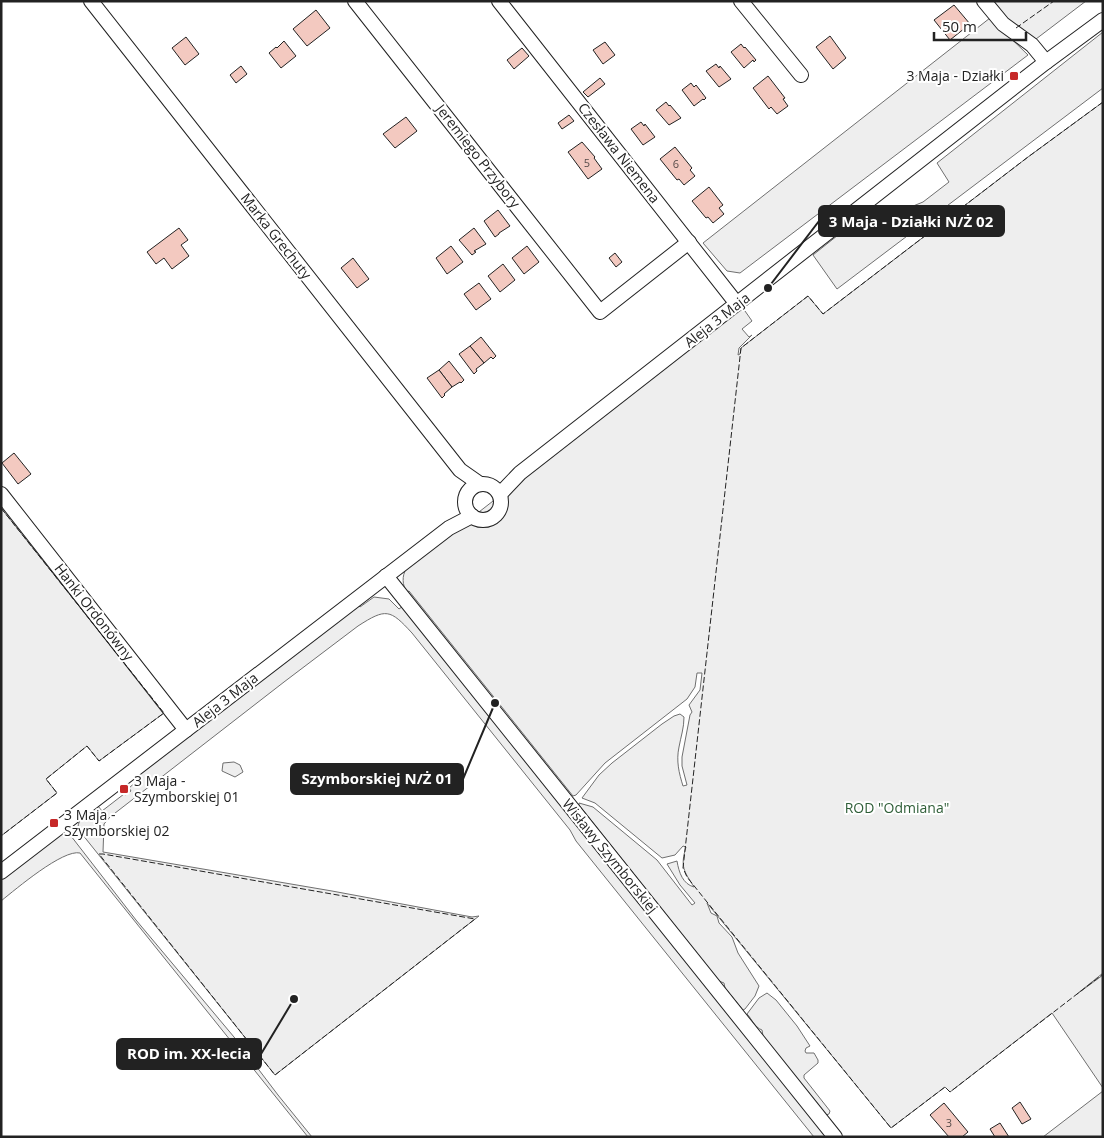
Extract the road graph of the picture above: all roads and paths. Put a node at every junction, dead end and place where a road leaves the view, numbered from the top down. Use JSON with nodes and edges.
{"nodes":[{"id":1,"x":91,"y":1,"type":"edge"},
{"id":2,"x":355,"y":1,"type":"edge"},
{"id":3,"x":500,"y":1,"type":"edge"},
{"id":4,"x":741,"y":1,"type":"edge"},
{"id":5,"x":984,"y":1,"type":"edge"},
{"id":6,"x":1103,"y":20,"type":"edge"},
{"id":7,"x":1046,"y":62,"type":"junction"},
{"id":8,"x":801,"y":75,"type":"dead end"},
{"id":9,"x":689,"y":242,"type":"junction"},
{"id":10,"x":737,"y":304,"type":"junction"},
{"id":11,"x":460,"y":470,"type":"junction"},
{"id":12,"x":491,"y":488,"type":"junction"},
{"id":13,"x":1,"y":494,"type":"edge"},
{"id":14,"x":468,"y":506,"type":"junction"},
{"id":15,"x":386,"y":576,"type":"junction"},
{"id":16,"x":186,"y":730,"type":"junction"},
{"id":17,"x":1,"y":872,"type":"edge"},
{"id":18,"x":835,"y":1137,"type":"edge"}],
"edges":[{"from":1,"to":11,"type":"street","name":"Marka Grechuty"},
{"from":2,"to":9,"type":"street","name":"Jeremiego Przybory"},
{"from":3,"to":9,"type":"street","name":"Czesława Niemena"},
{"from":4,"to":8,"type":"street"},
{"from":5,"to":7,"type":"street"},
{"from":6,"to":7,"type":"street","name":"Aleja 3 Maja"},
{"from":7,"to":10,"type":"street","name":"Aleja 3 Maja"},
{"from":9,"to":10,"type":"street","name":"Czesława Niemena"},
{"from":10,"to":12,"type":"street","name":"Aleja 3 Maja"},
{"from":11,"to":12,"type":"street","name":"Marka Grechuty"},
{"from":11,"to":14,"type":"street","name":"Marka Grechuty"},
{"from":12,"to":14,"type":"street"},
{"from":12,"to":14,"type":"street"},
{"from":13,"to":16,"type":"street","name":"Hanki Ordonówny"},
{"from":14,"to":15,"type":"street","name":"Aleja 3 Maja"},
{"from":15,"to":16,"type":"street","name":"Aleja 3 Maja"},
{"from":15,"to":18,"type":"street","name":"Wisławy Szymborskiej"},
{"from":16,"to":17,"type":"street","name":"Aleja 3 Maja"}]}
